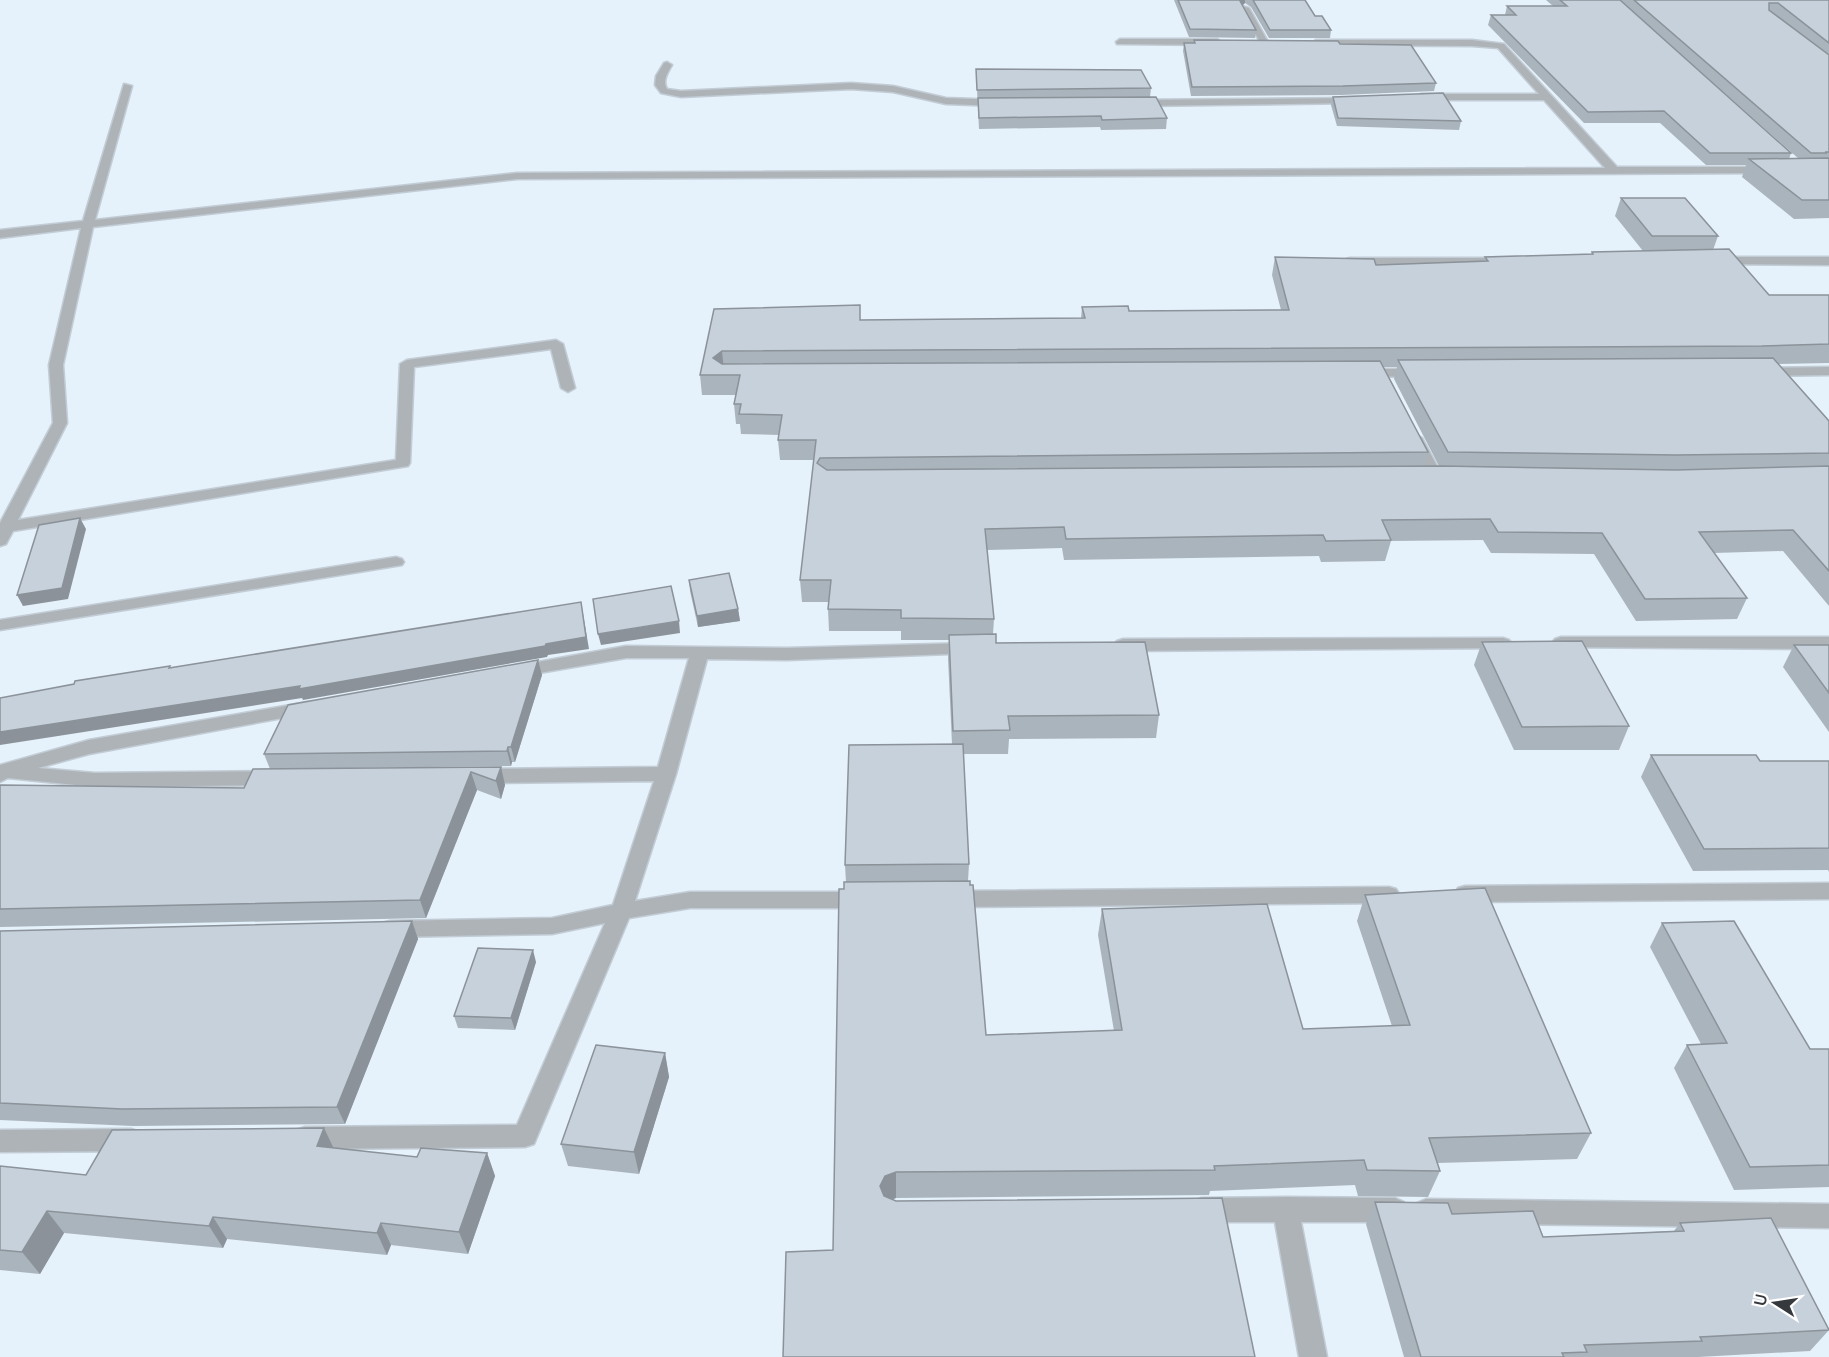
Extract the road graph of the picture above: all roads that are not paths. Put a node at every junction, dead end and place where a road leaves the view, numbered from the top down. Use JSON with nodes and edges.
{"nodes":[{"id":1,"x":1245,"y":8,"type":"edge"},
{"id":2,"x":1120,"y":42,"type":"dead end"},
{"id":3,"x":1231,"y":42,"type":"edge"},
{"id":4,"x":1253,"y":42,"type":"edge"},
{"id":5,"x":1264,"y":42,"type":"junction"},
{"id":6,"x":1276,"y":42,"type":"edge"},
{"id":7,"x":1310,"y":43,"type":"edge"},
{"id":8,"x":667,"y":65,"type":"dead end"},
{"id":9,"x":127,"y":86,"type":"dead end"},
{"id":10,"x":1548,"y":97,"type":"junction"},
{"id":11,"x":1408,"y":98,"type":"edge"},
{"id":12,"x":1364,"y":99,"type":"edge"},
{"id":13,"x":1014,"y":103,"type":"edge"},
{"id":14,"x":1121,"y":103,"type":"edge"},
{"id":15,"x":1778,"y":170,"type":"edge"},
{"id":16,"x":1614,"y":171,"type":"junction"},
{"id":17,"x":88,"y":224,"type":"junction"},
{"id":18,"x":0,"y":234,"type":"edge"},
{"id":19,"x":1699,"y":261,"type":"edge"},
{"id":20,"x":1829,"y":261,"type":"edge"},
{"id":21,"x":1333,"y":262,"type":"edge"},
{"id":22,"x":1510,"y":262,"type":"edge"},
{"id":23,"x":1829,"y":371,"type":"edge"},
{"id":24,"x":1747,"y":372,"type":"edge"},
{"id":25,"x":1346,"y":373,"type":"edge"},
{"id":26,"x":1428,"y":373,"type":"edge"},
{"id":27,"x":568,"y":388,"type":"dead end"},
{"id":28,"x":1409,"y":426,"type":"edge"},
{"id":29,"x":1436,"y":479,"type":"edge"},
{"id":30,"x":2,"y":532,"type":"edge"},
{"id":31,"x":396,"y":562,"type":"dead end"},
{"id":32,"x":0,"y":625,"type":"edge"},
{"id":33,"x":1829,"y":643,"type":"edge"},
{"id":34,"x":1522,"y":644,"type":"edge"},
{"id":35,"x":1546,"y":644,"type":"edge"},
{"id":36,"x":1108,"y":645,"type":"edge"},
{"id":37,"x":989,"y":649,"type":"edge"},
{"id":38,"x":700,"y":652,"type":"junction"},
{"id":39,"x":497,"y":675,"type":"edge"},
{"id":40,"x":322,"y":706,"type":"edge"},
{"id":41,"x":0,"y":773,"type":"edge"},
{"id":42,"x":666,"y":774,"type":"junction"},
{"id":43,"x":464,"y":776,"type":"edge"},
{"id":44,"x":285,"y":778,"type":"edge"},
{"id":45,"x":1829,"y":891,"type":"edge"},
{"id":46,"x":1410,"y":895,"type":"edge"},
{"id":47,"x":1446,"y":895,"type":"edge"},
{"id":48,"x":931,"y":899,"type":"edge"},
{"id":49,"x":883,"y":900,"type":"edge"},
{"id":50,"x":621,"y":911,"type":"junction"},
{"id":51,"x":372,"y":930,"type":"edge"},
{"id":52,"x":287,"y":1138,"type":"edge"},
{"id":53,"x":155,"y":1139,"type":"edge"},
{"id":54,"x":0,"y":1141,"type":"edge"},
{"id":55,"x":1286,"y":1209,"type":"junction"},
{"id":56,"x":1180,"y":1210,"type":"edge"},
{"id":57,"x":1829,"y":1216,"type":"edge"},
{"id":58,"x":1313,"y":1357,"type":"edge"}],
"edges":[{"from":1,"to":5,"type":"street"},
{"from":2,"to":3,"type":"street"},
{"from":4,"to":5,"type":"street"},
{"from":5,"to":6,"type":"street"},
{"from":7,"to":10,"type":"street"},
{"from":8,"to":13,"type":"street"},
{"from":9,"to":17,"type":"street"},
{"from":10,"to":11,"type":"street"},
{"from":10,"to":16,"type":"street"},
{"from":12,"to":14,"type":"street"},
{"from":15,"to":16,"type":"street"},
{"from":16,"to":17,"type":"street"},
{"from":17,"to":18,"type":"street"},
{"from":17,"to":30,"type":"street"},
{"from":19,"to":20,"type":"street"},
{"from":21,"to":22,"type":"street"},
{"from":23,"to":24,"type":"street"},
{"from":25,"to":26,"type":"street"},
{"from":27,"to":30,"type":"street"},
{"from":28,"to":29,"type":"street"},
{"from":31,"to":32,"type":"street"},
{"from":33,"to":35,"type":"street"},
{"from":34,"to":36,"type":"street"},
{"from":37,"to":38,"type":"street"},
{"from":38,"to":39,"type":"street"},
{"from":38,"to":42,"type":"street"},
{"from":40,"to":41,"type":"street"},
{"from":41,"to":44,"type":"street"},
{"from":42,"to":43,"type":"street"},
{"from":42,"to":50,"type":"street"},
{"from":45,"to":47,"type":"street"},
{"from":46,"to":48,"type":"street"},
{"from":49,"to":50,"type":"street"},
{"from":50,"to":51,"type":"street"},
{"from":50,"to":52,"type":"street"},
{"from":53,"to":54,"type":"street"},
{"from":55,"to":56,"type":"street"},
{"from":55,"to":57,"type":"street"},
{"from":55,"to":58,"type":"street"}]}
